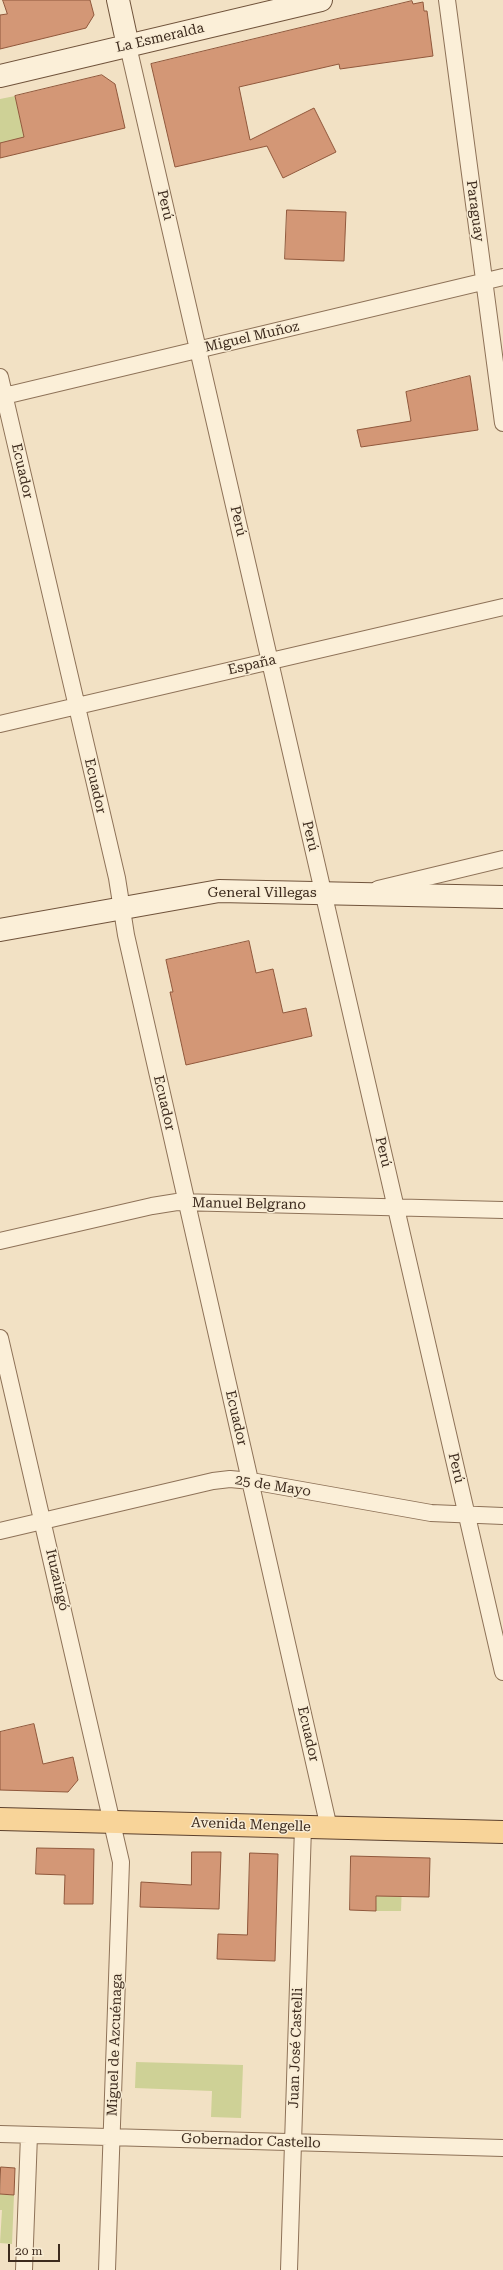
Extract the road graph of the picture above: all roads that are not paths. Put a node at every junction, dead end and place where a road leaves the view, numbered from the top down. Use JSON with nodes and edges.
{"nodes":[{"id":1,"x":118,"y":0,"type":"edge"},
{"id":2,"x":321,"y":0,"type":"edge"},
{"id":3,"x":447,"y":0,"type":"edge"},
{"id":4,"x":128,"y":46,"type":"junction"},
{"id":5,"x":0,"y":76,"type":"edge"},
{"id":6,"x":503,"y":277,"type":"edge"},
{"id":7,"x":484,"y":281,"type":"junction"},
{"id":8,"x":198,"y":350,"type":"junction"},
{"id":9,"x":0,"y":377,"type":"edge"},
{"id":10,"x":2,"y":396,"type":"edge"},
{"id":11,"x":503,"y":423,"type":"edge"},
{"id":12,"x":503,"y":607,"type":"edge"},
{"id":13,"x":270,"y":661,"type":"junction"},
{"id":14,"x":76,"y":706,"type":"junction"},
{"id":15,"x":0,"y":724,"type":"edge"},
{"id":16,"x":503,"y":859,"type":"edge"},
{"id":17,"x":323,"y":892,"type":"junction"},
{"id":18,"x":361,"y":893,"type":"junction"},
{"id":19,"x":503,"y":897,"type":"edge"},
{"id":20,"x":121,"y":908,"type":"junction"},
{"id":21,"x":0,"y":930,"type":"edge"},
{"id":22,"x":187,"y":1202,"type":"junction"},
{"id":23,"x":396,"y":1207,"type":"junction"},
{"id":24,"x":503,"y":1210,"type":"edge"},
{"id":25,"x":0,"y":1241,"type":"edge"},
{"id":26,"x":0,"y":1338,"type":"edge"},
{"id":27,"x":251,"y":1481,"type":"junction"},
{"id":28,"x":467,"y":1515,"type":"junction"},
{"id":29,"x":503,"y":1516,"type":"edge"},
{"id":30,"x":43,"y":1521,"type":"junction"},
{"id":31,"x":0,"y":1531,"type":"edge"},
{"id":32,"x":503,"y":1672,"type":"edge"},
{"id":33,"x":0,"y":1819,"type":"edge"},
{"id":34,"x":113,"y":1822,"type":"junction"},
{"id":35,"x":303,"y":1827,"type":"junction"},
{"id":36,"x":330,"y":1828,"type":"junction"},
{"id":37,"x":503,"y":1832,"type":"edge"},
{"id":38,"x":0,"y":2134,"type":"edge"},
{"id":39,"x":29,"y":2135,"type":"junction"},
{"id":40,"x":112,"y":2138,"type":"junction"},
{"id":41,"x":293,"y":2142,"type":"junction"},
{"id":42,"x":503,"y":2148,"type":"edge"},
{"id":43,"x":24,"y":2270,"type":"edge"},
{"id":44,"x":107,"y":2270,"type":"edge"},
{"id":45,"x":289,"y":2270,"type":"edge"}],
"edges":[{"from":1,"to":4,"type":"street","name":"Perú"},
{"from":2,"to":4,"type":"street","name":"La Esmeralda"},
{"from":3,"to":7,"type":"street","name":"Paraguay"},
{"from":4,"to":5,"type":"street","name":"La Esmeralda"},
{"from":4,"to":8,"type":"street","name":"Perú"},
{"from":6,"to":7,"type":"street","name":"Miguel Muñoz"},
{"from":7,"to":8,"type":"street","name":"Miguel Muñoz"},
{"from":7,"to":11,"type":"street","name":"Paraguay"},
{"from":8,"to":10,"type":"street","name":"Miguel Muñoz"},
{"from":8,"to":13,"type":"street","name":"Perú"},
{"from":9,"to":10,"type":"street","name":"Ecuador"},
{"from":10,"to":14,"type":"street","name":"Ecuador"},
{"from":12,"to":13,"type":"street","name":"España"},
{"from":13,"to":14,"type":"street","name":"España"},
{"from":13,"to":17,"type":"street","name":"Perú"},
{"from":14,"to":15,"type":"street","name":"España"},
{"from":14,"to":20,"type":"street","name":"Ecuador"},
{"from":16,"to":18,"type":"street"},
{"from":17,"to":18,"type":"street","name":"General Villegas"},
{"from":17,"to":20,"type":"street","name":"General Villegas"},
{"from":17,"to":23,"type":"street","name":"Perú"},
{"from":18,"to":19,"type":"street","name":"General Villegas"},
{"from":20,"to":21,"type":"street","name":"General Villegas"},
{"from":20,"to":22,"type":"street","name":"Ecuador"},
{"from":22,"to":23,"type":"street","name":"Manuel Belgrano"},
{"from":22,"to":25,"type":"street","name":"Manuel Belgrano"},
{"from":22,"to":27,"type":"street","name":"Ecuador"},
{"from":23,"to":24,"type":"street","name":"Manuel Belgrano"},
{"from":23,"to":28,"type":"street","name":"Perú"},
{"from":26,"to":30,"type":"street","name":"Ituzaingó"},
{"from":27,"to":28,"type":"street","name":"25 de Mayo"},
{"from":27,"to":30,"type":"street","name":"25 de Mayo"},
{"from":27,"to":36,"type":"street","name":"Ecuador"},
{"from":28,"to":29,"type":"street","name":"25 de Mayo"},
{"from":28,"to":32,"type":"street","name":"Perú"},
{"from":30,"to":31,"type":"street","name":"25 de Mayo"},
{"from":30,"to":34,"type":"street","name":"Ituzaingó"},
{"from":33,"to":34,"type":"main road","name":"Avenida Mengelle"},
{"from":34,"to":35,"type":"main road","name":"Avenida Mengelle"},
{"from":34,"to":40,"type":"street","name":"Miguel de Azcuénaga"},
{"from":35,"to":36,"type":"main road","name":"Avenida Mengelle"},
{"from":35,"to":41,"type":"street","name":"Juan José Castelli"},
{"from":36,"to":37,"type":"main road","name":"Avenida Mengelle"},
{"from":38,"to":39,"type":"street","name":"Gobernador Castello"},
{"from":39,"to":40,"type":"street","name":"Gobernador Castello"},
{"from":39,"to":43,"type":"street"},
{"from":40,"to":41,"type":"street","name":"Gobernador Castello"},
{"from":40,"to":44,"type":"street","name":"Miguel de Azcuénaga"},
{"from":41,"to":42,"type":"street","name":"Gobernador Castello"},
{"from":41,"to":45,"type":"street","name":"Juan José Castelli"}]}
